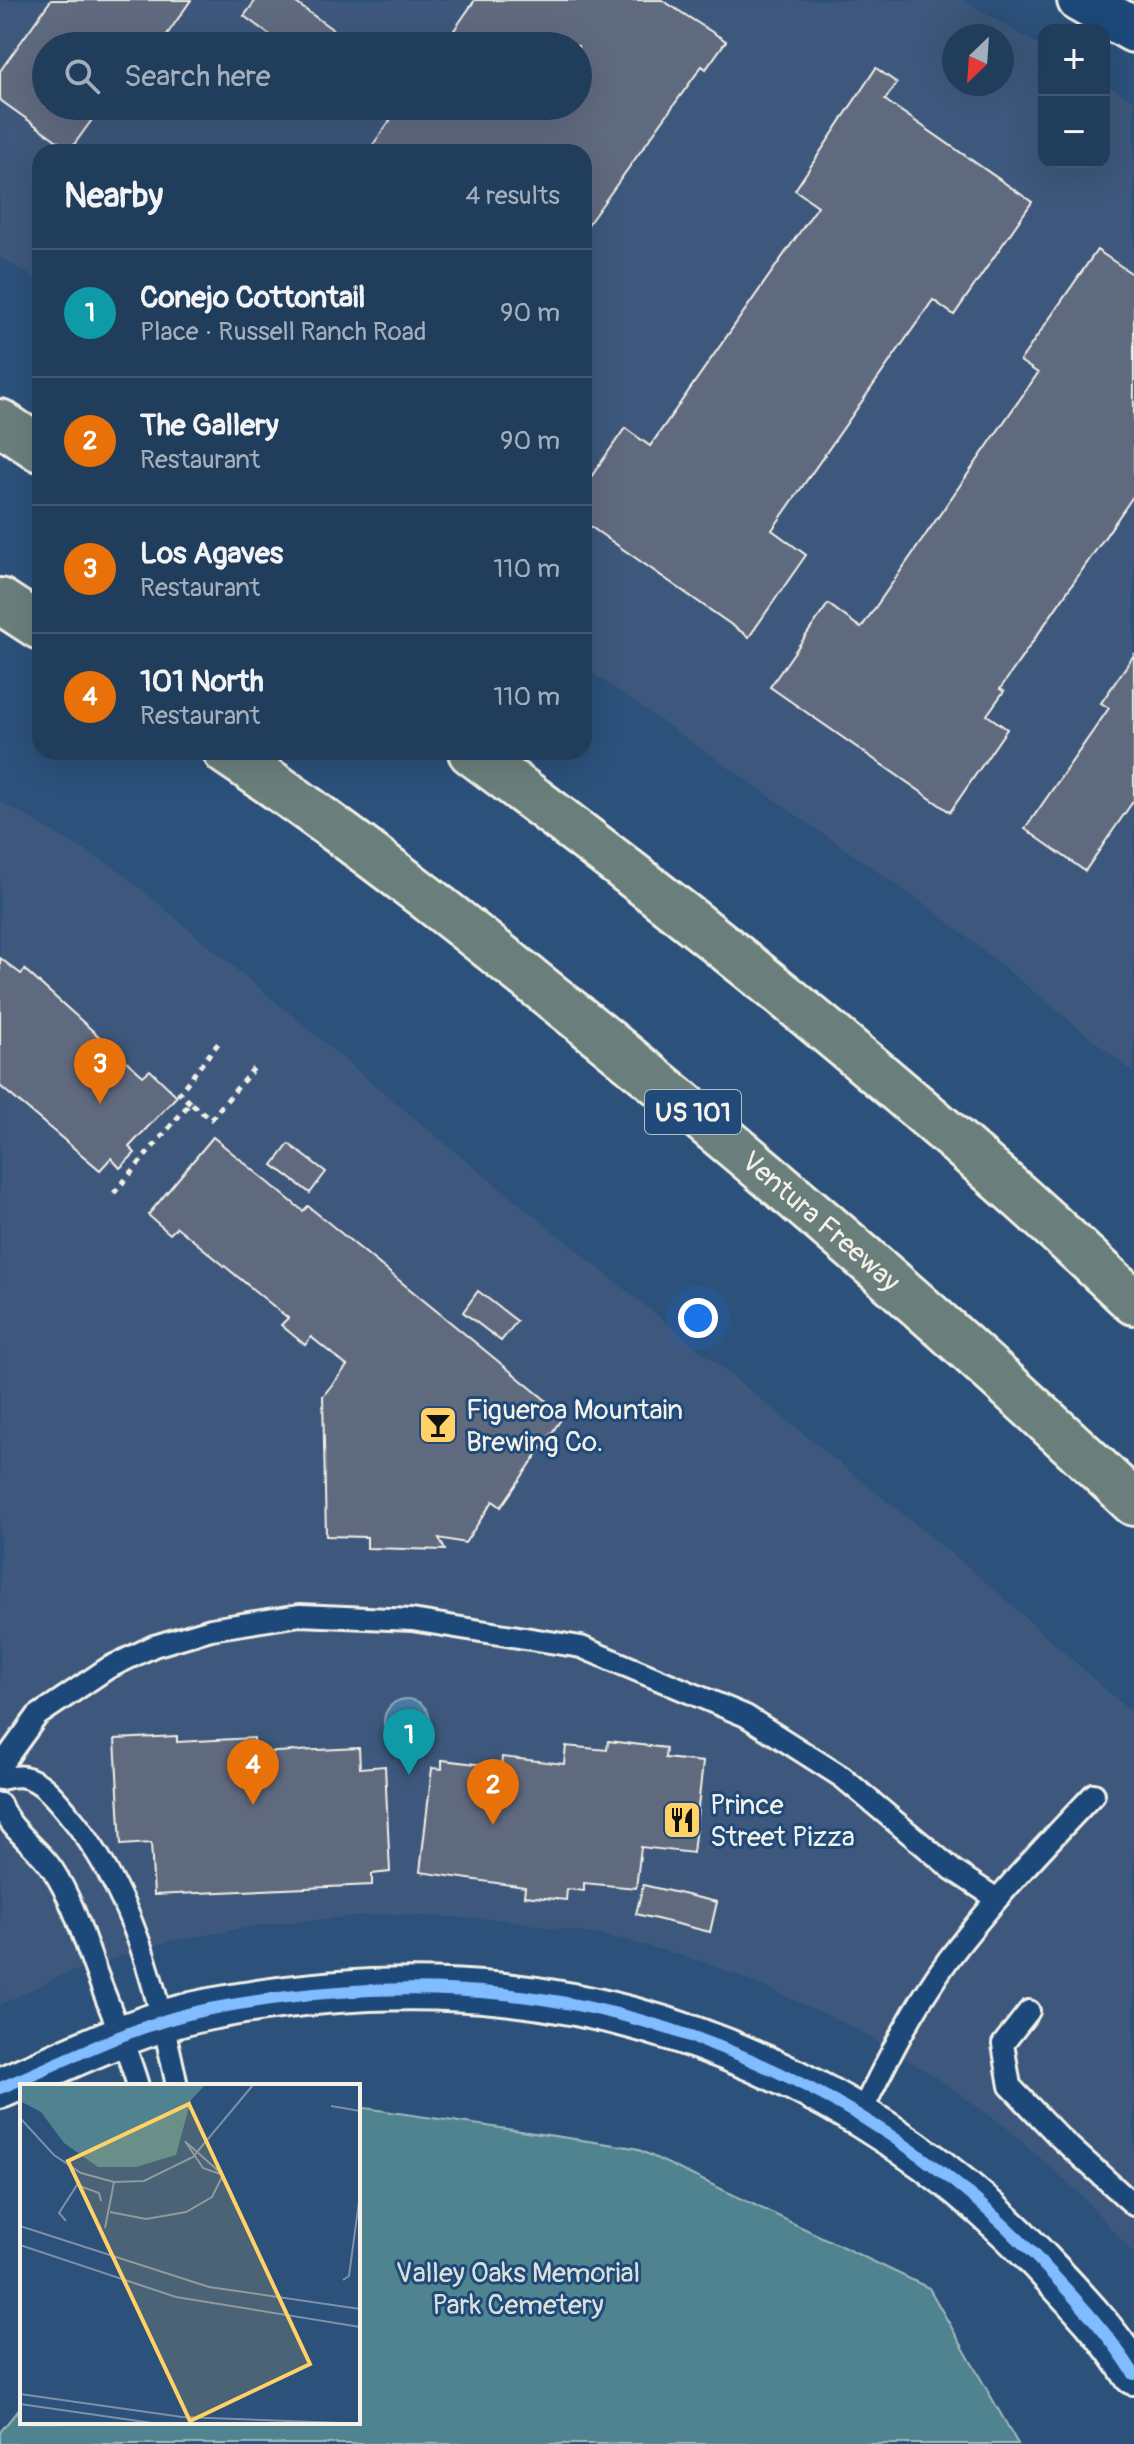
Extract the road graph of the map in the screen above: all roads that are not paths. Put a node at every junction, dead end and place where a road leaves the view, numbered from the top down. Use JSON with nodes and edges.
{"nodes":[{"id":1,"x":1080,"y":0,"type":"edge"},
{"id":2,"x":1134,"y":30,"type":"edge"},
{"id":3,"x":0,"y":422,"type":"edge"},
{"id":4,"x":32,"y":444,"type":"edge"},
{"id":5,"x":0,"y":601,"type":"edge"},
{"id":6,"x":32,"y":622,"type":"edge"},
{"id":7,"x":237,"y":760,"type":"edge"},
{"id":8,"x":481,"y":760,"type":"edge"},
{"id":9,"x":1134,"y":1302,"type":"edge"},
{"id":10,"x":1134,"y":1503,"type":"edge"},
{"id":11,"x":0,"y":1767,"type":"edge"},
{"id":12,"x":0,"y":1779,"type":"edge"},
{"id":13,"x":1094,"y":1794,"type":"dead end"},
{"id":14,"x":0,"y":1804,"type":"edge"},
{"id":15,"x":997,"y":1899,"type":"junction"},
{"id":16,"x":1029,"y":2011,"type":"dead end"},
{"id":17,"x":163,"y":2021,"type":"junction"},
{"id":18,"x":124,"y":2036,"type":"junction"},
{"id":19,"x":137,"y":2084,"type":"edge"},
{"id":20,"x":177,"y":2084,"type":"edge"},
{"id":21,"x":0,"y":2088,"type":"edge"},
{"id":22,"x":860,"y":2115,"type":"junction"},
{"id":23,"x":1134,"y":2205,"type":"edge"},
{"id":24,"x":1132,"y":2367,"type":"edge"}],
"edges":[{"from":1,"to":2,"type":"main road"},
{"from":3,"to":4,"type":"highway"},
{"from":5,"to":6,"type":"highway"},
{"from":7,"to":10,"type":"highway","name":"Ventura Freeway","number":"US 101"},
{"from":8,"to":9,"type":"highway"},
{"from":11,"to":15,"type":"lane"},
{"from":12,"to":17,"type":"lane"},
{"from":13,"to":15,"type":"lane"},
{"from":14,"to":18,"type":"lane"},
{"from":15,"to":22,"type":"lane"},
{"from":16,"to":23,"type":"lane"},
{"from":17,"to":18,"type":"street"},
{"from":17,"to":20,"type":"lane"},
{"from":17,"to":22,"type":"street"},
{"from":18,"to":19,"type":"lane"},
{"from":18,"to":21,"type":"street"},
{"from":22,"to":24,"type":"street"}]}
